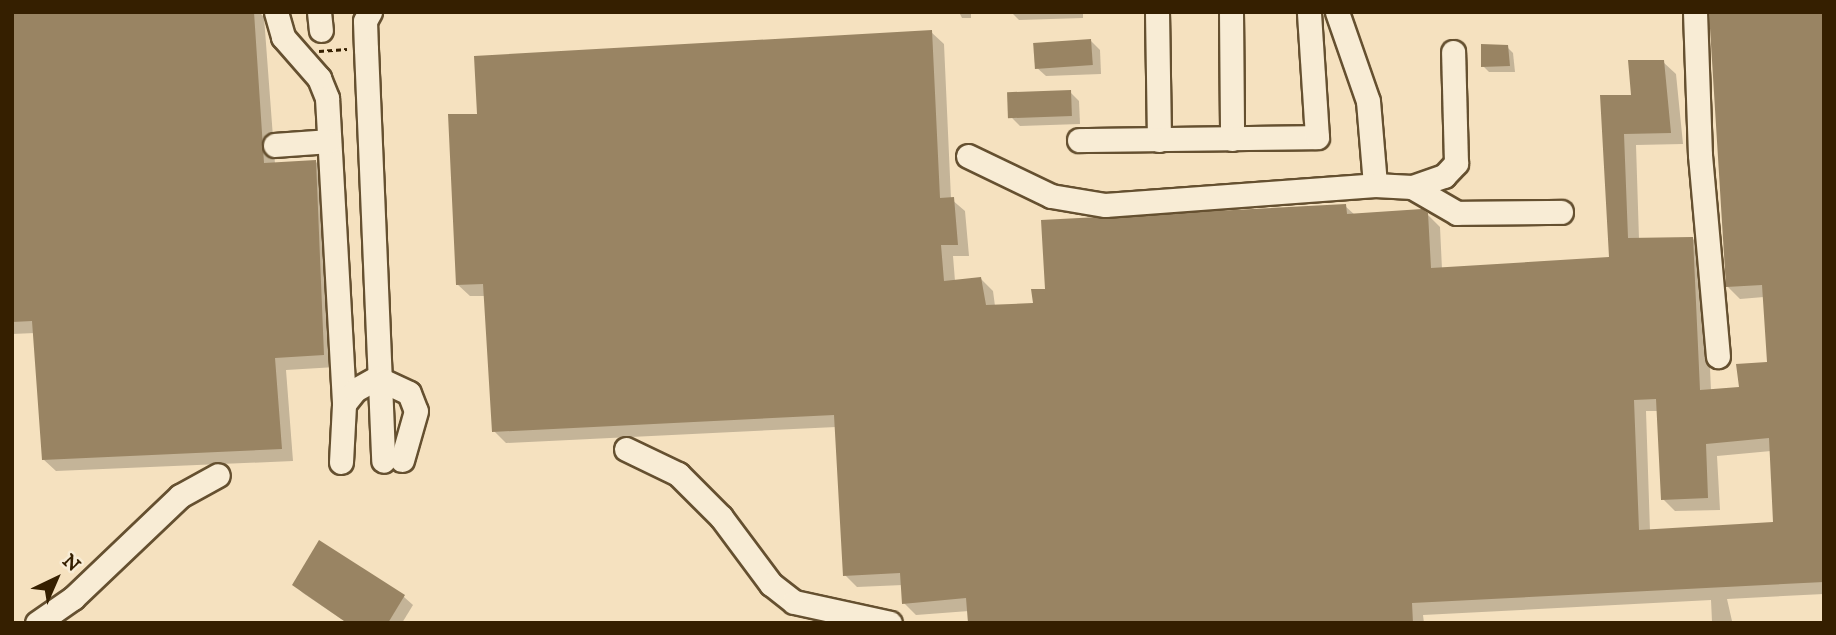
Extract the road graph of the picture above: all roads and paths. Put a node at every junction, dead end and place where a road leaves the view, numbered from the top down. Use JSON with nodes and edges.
{"nodes":[{"id":1,"x":276,"y":12,"type":"edge"},
{"id":2,"x":370,"y":12,"type":"edge"},
{"id":3,"x":1157,"y":12,"type":"edge"},
{"id":4,"x":1231,"y":12,"type":"edge"},
{"id":5,"x":1309,"y":12,"type":"edge"},
{"id":6,"x":1337,"y":12,"type":"edge"},
{"id":7,"x":1695,"y":12,"type":"edge"},
{"id":8,"x":366,"y":50,"type":"junction"},
{"id":9,"x":1453,"y":52,"type":"dead end"},
{"id":10,"x":299,"y":55,"type":"junction"},
{"id":11,"x":1232,"y":139,"type":"junction"},
{"id":12,"x":1079,"y":140,"type":"dead end"},
{"id":13,"x":1159,"y":140,"type":"junction"},
{"id":14,"x":329,"y":141,"type":"junction"},
{"id":15,"x":275,"y":145,"type":"dead end"},
{"id":16,"x":968,"y":156,"type":"dead end"},
{"id":17,"x":1375,"y":185,"type":"junction"},
{"id":18,"x":1412,"y":187,"type":"junction"},
{"id":19,"x":1561,"y":212,"type":"dead end"},
{"id":20,"x":1718,"y":356,"type":"dead end"},
{"id":21,"x":377,"y":378,"type":"junction"},
{"id":22,"x":344,"y":404,"type":"junction"},
{"id":23,"x":626,"y":449,"type":"dead end"},
{"id":24,"x":341,"y":462,"type":"dead end"},
{"id":25,"x":218,"y":475,"type":"dead end"},
{"id":26,"x":37,"y":623,"type":"edge"},
{"id":27,"x":890,"y":623,"type":"edge"}],
"edges":[{"from":1,"to":10,"type":"lane"},
{"from":2,"to":8,"type":"lane"},
{"from":3,"to":13,"type":"lane"},
{"from":4,"to":11,"type":"lane"},
{"from":5,"to":11,"type":"lane"},
{"from":6,"to":17,"type":"lane"},
{"from":7,"to":20,"type":"lane"},
{"from":8,"to":10,"type":"path"},
{"from":8,"to":21,"type":"lane"},
{"from":9,"to":18,"type":"lane"},
{"from":10,"to":14,"type":"lane"},
{"from":11,"to":13,"type":"lane"},
{"from":12,"to":13,"type":"lane"},
{"from":14,"to":15,"type":"lane"},
{"from":14,"to":22,"type":"lane"},
{"from":16,"to":17,"type":"lane"},
{"from":17,"to":18,"type":"lane"},
{"from":18,"to":19,"type":"lane"},
{"from":21,"to":21,"type":"lane"},
{"from":21,"to":22,"type":"lane"},
{"from":22,"to":24,"type":"lane"},
{"from":23,"to":27,"type":"lane"},
{"from":25,"to":26,"type":"lane"}]}
